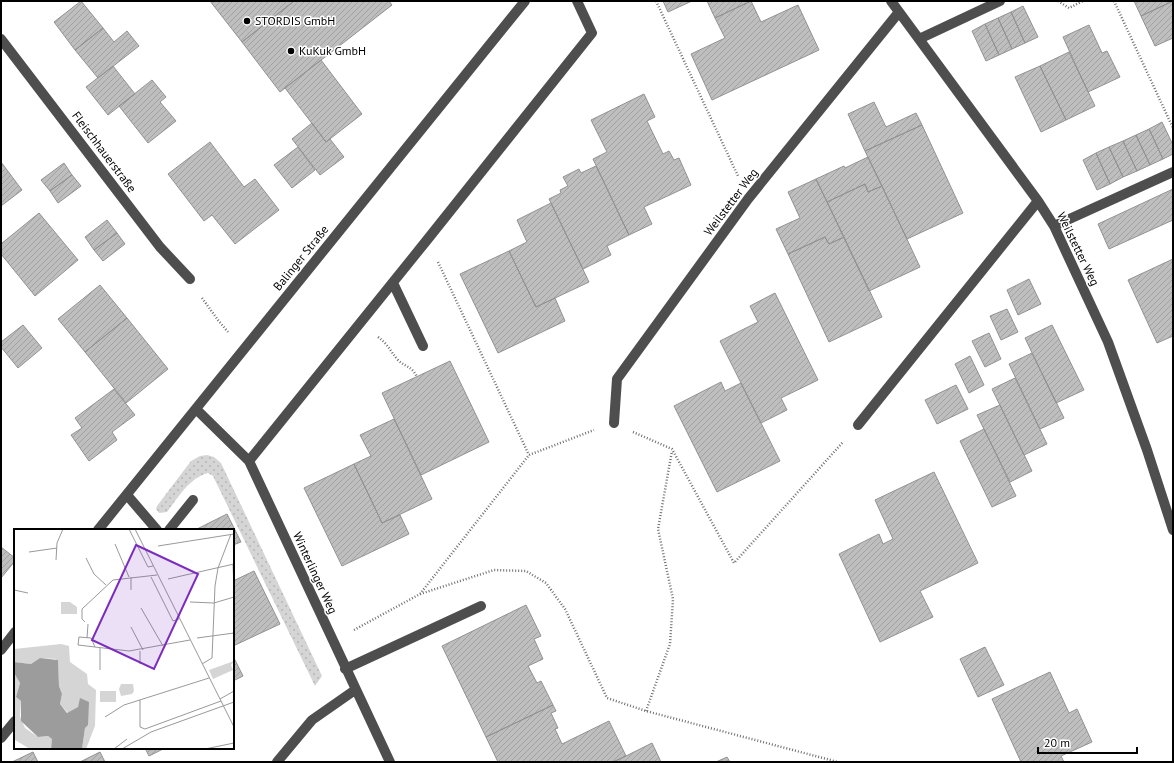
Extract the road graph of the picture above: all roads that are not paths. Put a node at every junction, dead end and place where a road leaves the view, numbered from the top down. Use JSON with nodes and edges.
{"nodes":[{"id":1,"x":525,"y":1,"type":"edge"},
{"id":2,"x":577,"y":1,"type":"edge"},
{"id":3,"x":891,"y":1,"type":"edge"},
{"id":4,"x":1000,"y":1,"type":"edge"},
{"id":5,"x":899,"y":12,"type":"junction"},
{"id":6,"x":1,"y":39,"type":"edge"},
{"id":7,"x":919,"y":39,"type":"junction"},
{"id":8,"x":1173,"y":172,"type":"edge"},
{"id":9,"x":1038,"y":201,"type":"junction"},
{"id":10,"x":1054,"y":226,"type":"junction"},
{"id":11,"x":190,"y":279,"type":"road end"},
{"id":12,"x":393,"y":283,"type":"junction"},
{"id":13,"x":423,"y":346,"type":"dead end"},
{"id":14,"x":196,"y":409,"type":"junction"},
{"id":15,"x":614,"y":423,"type":"road end"},
{"id":16,"x":858,"y":425,"type":"road end"},
{"id":17,"x":249,"y":461,"type":"junction"},
{"id":18,"x":127,"y":495,"type":"junction"},
{"id":19,"x":193,"y":500,"type":"dead end"},
{"id":20,"x":99,"y":529,"type":"edge"},
{"id":21,"x":156,"y":529,"type":"edge"},
{"id":22,"x":170,"y":529,"type":"edge"},
{"id":23,"x":1173,"y":530,"type":"edge"},
{"id":24,"x":480,"y":606,"type":"dead end"},
{"id":25,"x":14,"y":633,"type":"edge"},
{"id":26,"x":1,"y":650,"type":"edge"},
{"id":27,"x":345,"y":668,"type":"junction"},
{"id":28,"x":355,"y":690,"type":"junction"},
{"id":29,"x":14,"y":722,"type":"edge"},
{"id":30,"x":1,"y":738,"type":"edge"},
{"id":31,"x":277,"y":762,"type":"edge"},
{"id":32,"x":390,"y":762,"type":"edge"}],
"edges":[{"from":1,"to":14,"type":"street","name":"Balinger Straße"},
{"from":2,"to":12,"type":"street"},
{"from":3,"to":5,"type":"street","name":"Weilstetter Weg"},
{"from":4,"to":7,"type":"street"},
{"from":5,"to":7,"type":"street","name":"Weilstetter Weg"},
{"from":5,"to":15,"type":"street","name":"Weilstetter Weg"},
{"from":6,"to":11,"type":"street","name":"Fleischhauerstraße"},
{"from":7,"to":9,"type":"street","name":"Weilstetter Weg"},
{"from":8,"to":10,"type":"street"},
{"from":9,"to":10,"type":"street","name":"Weilstetter Weg"},
{"from":9,"to":16,"type":"street"},
{"from":10,"to":23,"type":"street","name":"Weilstetter Weg"},
{"from":12,"to":13,"type":"street"},
{"from":12,"to":17,"type":"street"},
{"from":14,"to":17,"type":"street","name":"Winterlinger Weg"},
{"from":14,"to":18,"type":"street","name":"Balinger Straße"},
{"from":17,"to":27,"type":"street","name":"Winterlinger Weg"},
{"from":18,"to":20,"type":"street","name":"Balinger Straße"},
{"from":18,"to":21,"type":"street"},
{"from":19,"to":22,"type":"street"},
{"from":24,"to":27,"type":"street"},
{"from":25,"to":26,"type":"street"},
{"from":27,"to":28,"type":"street","name":"Winterlinger Weg"},
{"from":28,"to":31,"type":"street"},
{"from":28,"to":32,"type":"street","name":"Winterlinger Weg"},
{"from":29,"to":30,"type":"street"}]}
